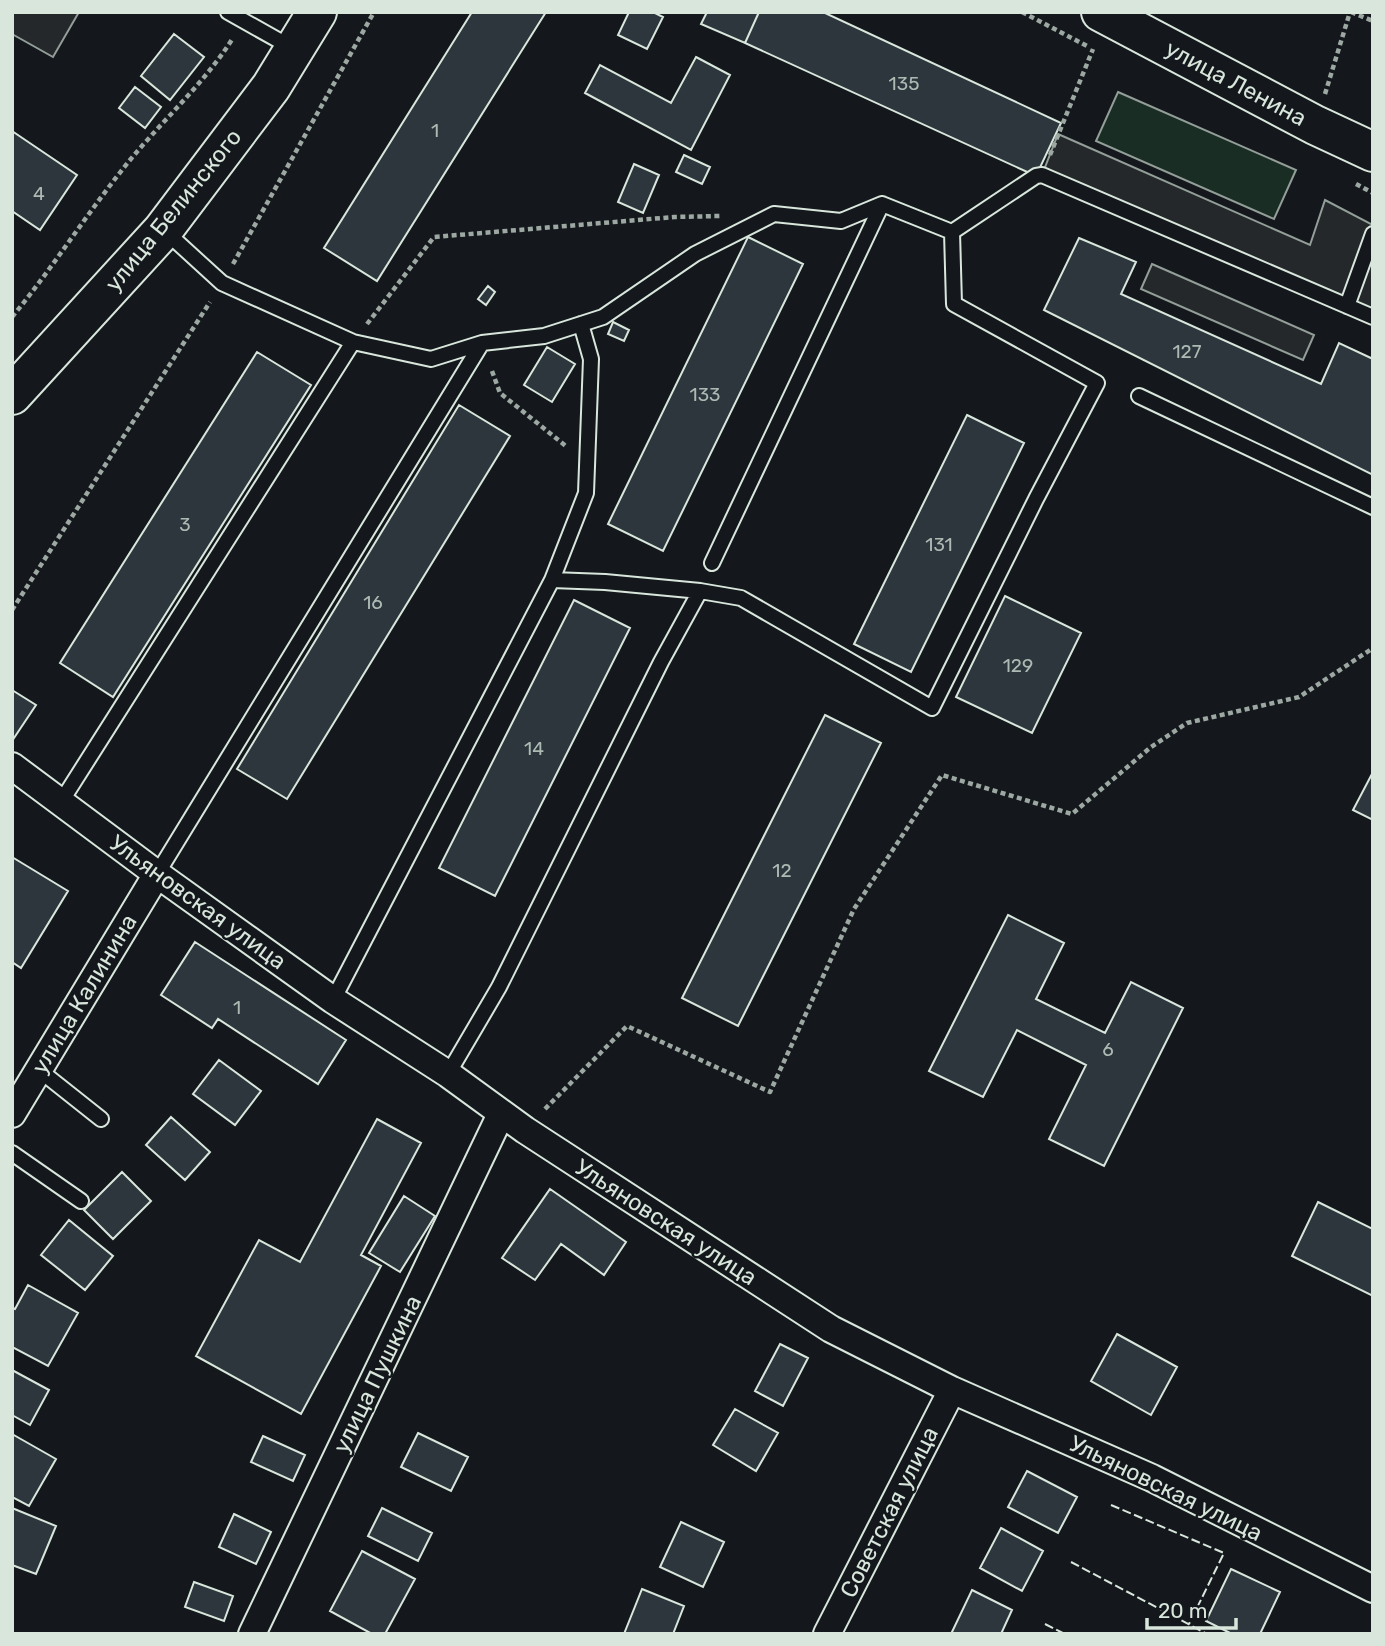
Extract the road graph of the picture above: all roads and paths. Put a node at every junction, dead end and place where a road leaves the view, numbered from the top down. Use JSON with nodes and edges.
{"nodes":[{"id":1,"x":228,"y":12,"type":"edge"},
{"id":2,"x":317,"y":12,"type":"edge"},
{"id":3,"x":374,"y":12,"type":"edge"},
{"id":4,"x":1101,"y":12,"type":"edge"},
{"id":5,"x":1351,"y":12,"type":"edge"},
{"id":6,"x":244,"y":21,"type":"junction"},
{"id":7,"x":1373,"y":21,"type":"edge"},
{"id":8,"x":294,"y":49,"type":"junction"},
{"id":9,"x":1093,"y":49,"type":"dead end"},
{"id":10,"x":1315,"y":125,"type":"junction"},
{"id":11,"x":1373,"y":152,"type":"edge"},
{"id":12,"x":1042,"y":175,"type":"junction"},
{"id":13,"x":882,"y":204,"type":"junction"},
{"id":14,"x":724,"y":215,"type":"dead end"},
{"id":15,"x":163,"y":230,"type":"junction"},
{"id":16,"x":953,"y":232,"type":"junction"},
{"id":17,"x":1373,"y":234,"type":"edge"},
{"id":18,"x":222,"y":283,"type":"junction"},
{"id":19,"x":1347,"y":306,"type":"junction"},
{"id":20,"x":12,"y":317,"type":"edge"},
{"id":21,"x":1373,"y":317,"type":"edge"},
{"id":22,"x":581,"y":324,"type":"junction"},
{"id":23,"x":353,"y":342,"type":"junction"},
{"id":24,"x":482,"y":343,"type":"junction"},
{"id":25,"x":12,"y":395,"type":"edge"},
{"id":26,"x":1139,"y":396,"type":"dead end"},
{"id":27,"x":587,"y":462,"type":"junction"},
{"id":28,"x":1373,"y":508,"type":"edge"},
{"id":29,"x":712,"y":563,"type":"dead end"},
{"id":30,"x":552,"y":580,"type":"junction"},
{"id":31,"x":699,"y":592,"type":"junction"},
{"id":32,"x":12,"y":610,"type":"edge"},
{"id":33,"x":1373,"y":648,"type":"edge"},
{"id":34,"x":12,"y":766,"type":"edge"},
{"id":35,"x":61,"y":802,"type":"junction"},
{"id":36,"x":157,"y":874,"type":"junction"},
{"id":37,"x":334,"y":1000,"type":"junction"},
{"id":38,"x":38,"y":1069,"type":"junction"},
{"id":39,"x":448,"y":1074,"type":"junction"},
{"id":40,"x":12,"y":1114,"type":"edge"},
{"id":41,"x":501,"y":1114,"type":"junction"},
{"id":42,"x":101,"y":1119,"type":"dead end"},
{"id":43,"x":525,"y":1130,"type":"junction"},
{"id":44,"x":12,"y":1153,"type":"edge"},
{"id":45,"x":81,"y":1200,"type":"dead end"},
{"id":46,"x":952,"y":1390,"type":"junction"},
{"id":47,"x":1373,"y":1588,"type":"edge"},
{"id":48,"x":252,"y":1634,"type":"edge"},
{"id":49,"x":827,"y":1634,"type":"edge"}],
"edges":[{"from":1,"to":6,"type":"lane"},
{"from":2,"to":8,"type":"main road","name":"улица Белинского"},
{"from":3,"to":18,"type":"path"},
{"from":4,"to":10,"type":"main road","name":"улица Ленина"},
{"from":5,"to":7,"type":"path"},
{"from":5,"to":10,"type":"path"},
{"from":6,"to":8,"type":"lane"},
{"from":6,"to":20,"type":"path"},
{"from":8,"to":15,"type":"main road","name":"улица Белинского"},
{"from":9,"to":12,"type":"path"},
{"from":10,"to":11,"type":"main road","name":"улица Ленина"},
{"from":12,"to":16,"type":"lane"},
{"from":12,"to":19,"type":"lane"},
{"from":13,"to":16,"type":"lane"},
{"from":13,"to":22,"type":"lane"},
{"from":13,"to":29,"type":"lane"},
{"from":14,"to":23,"type":"path"},
{"from":15,"to":18,"type":"lane"},
{"from":15,"to":25,"type":"main road","name":"улица Белинского"},
{"from":16,"to":31,"type":"lane"},
{"from":17,"to":19,"type":"lane"},
{"from":18,"to":23,"type":"lane"},
{"from":18,"to":32,"type":"path"},
{"from":19,"to":21,"type":"lane"},
{"from":22,"to":24,"type":"lane"},
{"from":22,"to":27,"type":"lane"},
{"from":23,"to":24,"type":"lane"},
{"from":23,"to":35,"type":"lane"},
{"from":24,"to":27,"type":"path"},
{"from":24,"to":36,"type":"lane"},
{"from":26,"to":28,"type":"lane"},
{"from":27,"to":30,"type":"lane"},
{"from":30,"to":31,"type":"lane"},
{"from":30,"to":37,"type":"lane"},
{"from":31,"to":39,"type":"lane"},
{"from":33,"to":43,"type":"path"},
{"from":34,"to":35,"type":"street","name":"Ульяновская улица"},
{"from":35,"to":36,"type":"street","name":"Ульяновская улица"},
{"from":36,"to":37,"type":"street","name":"Ульяновская улица"},
{"from":36,"to":38,"type":"street","name":"улица Калинина"},
{"from":37,"to":39,"type":"street","name":"Ульяновская улица"},
{"from":38,"to":40,"type":"street","name":"улица Калинина"},
{"from":38,"to":42,"type":"lane"},
{"from":39,"to":41,"type":"street","name":"Ульяновская улица"},
{"from":41,"to":43,"type":"street","name":"Ульяновская улица"},
{"from":41,"to":48,"type":"street","name":"улица Пушкина"},
{"from":43,"to":46,"type":"street","name":"Ульяновская улица"},
{"from":44,"to":45,"type":"lane"},
{"from":46,"to":47,"type":"street","name":"Ульяновская улица"},
{"from":46,"to":49,"type":"street","name":"Советская улица"}]}
